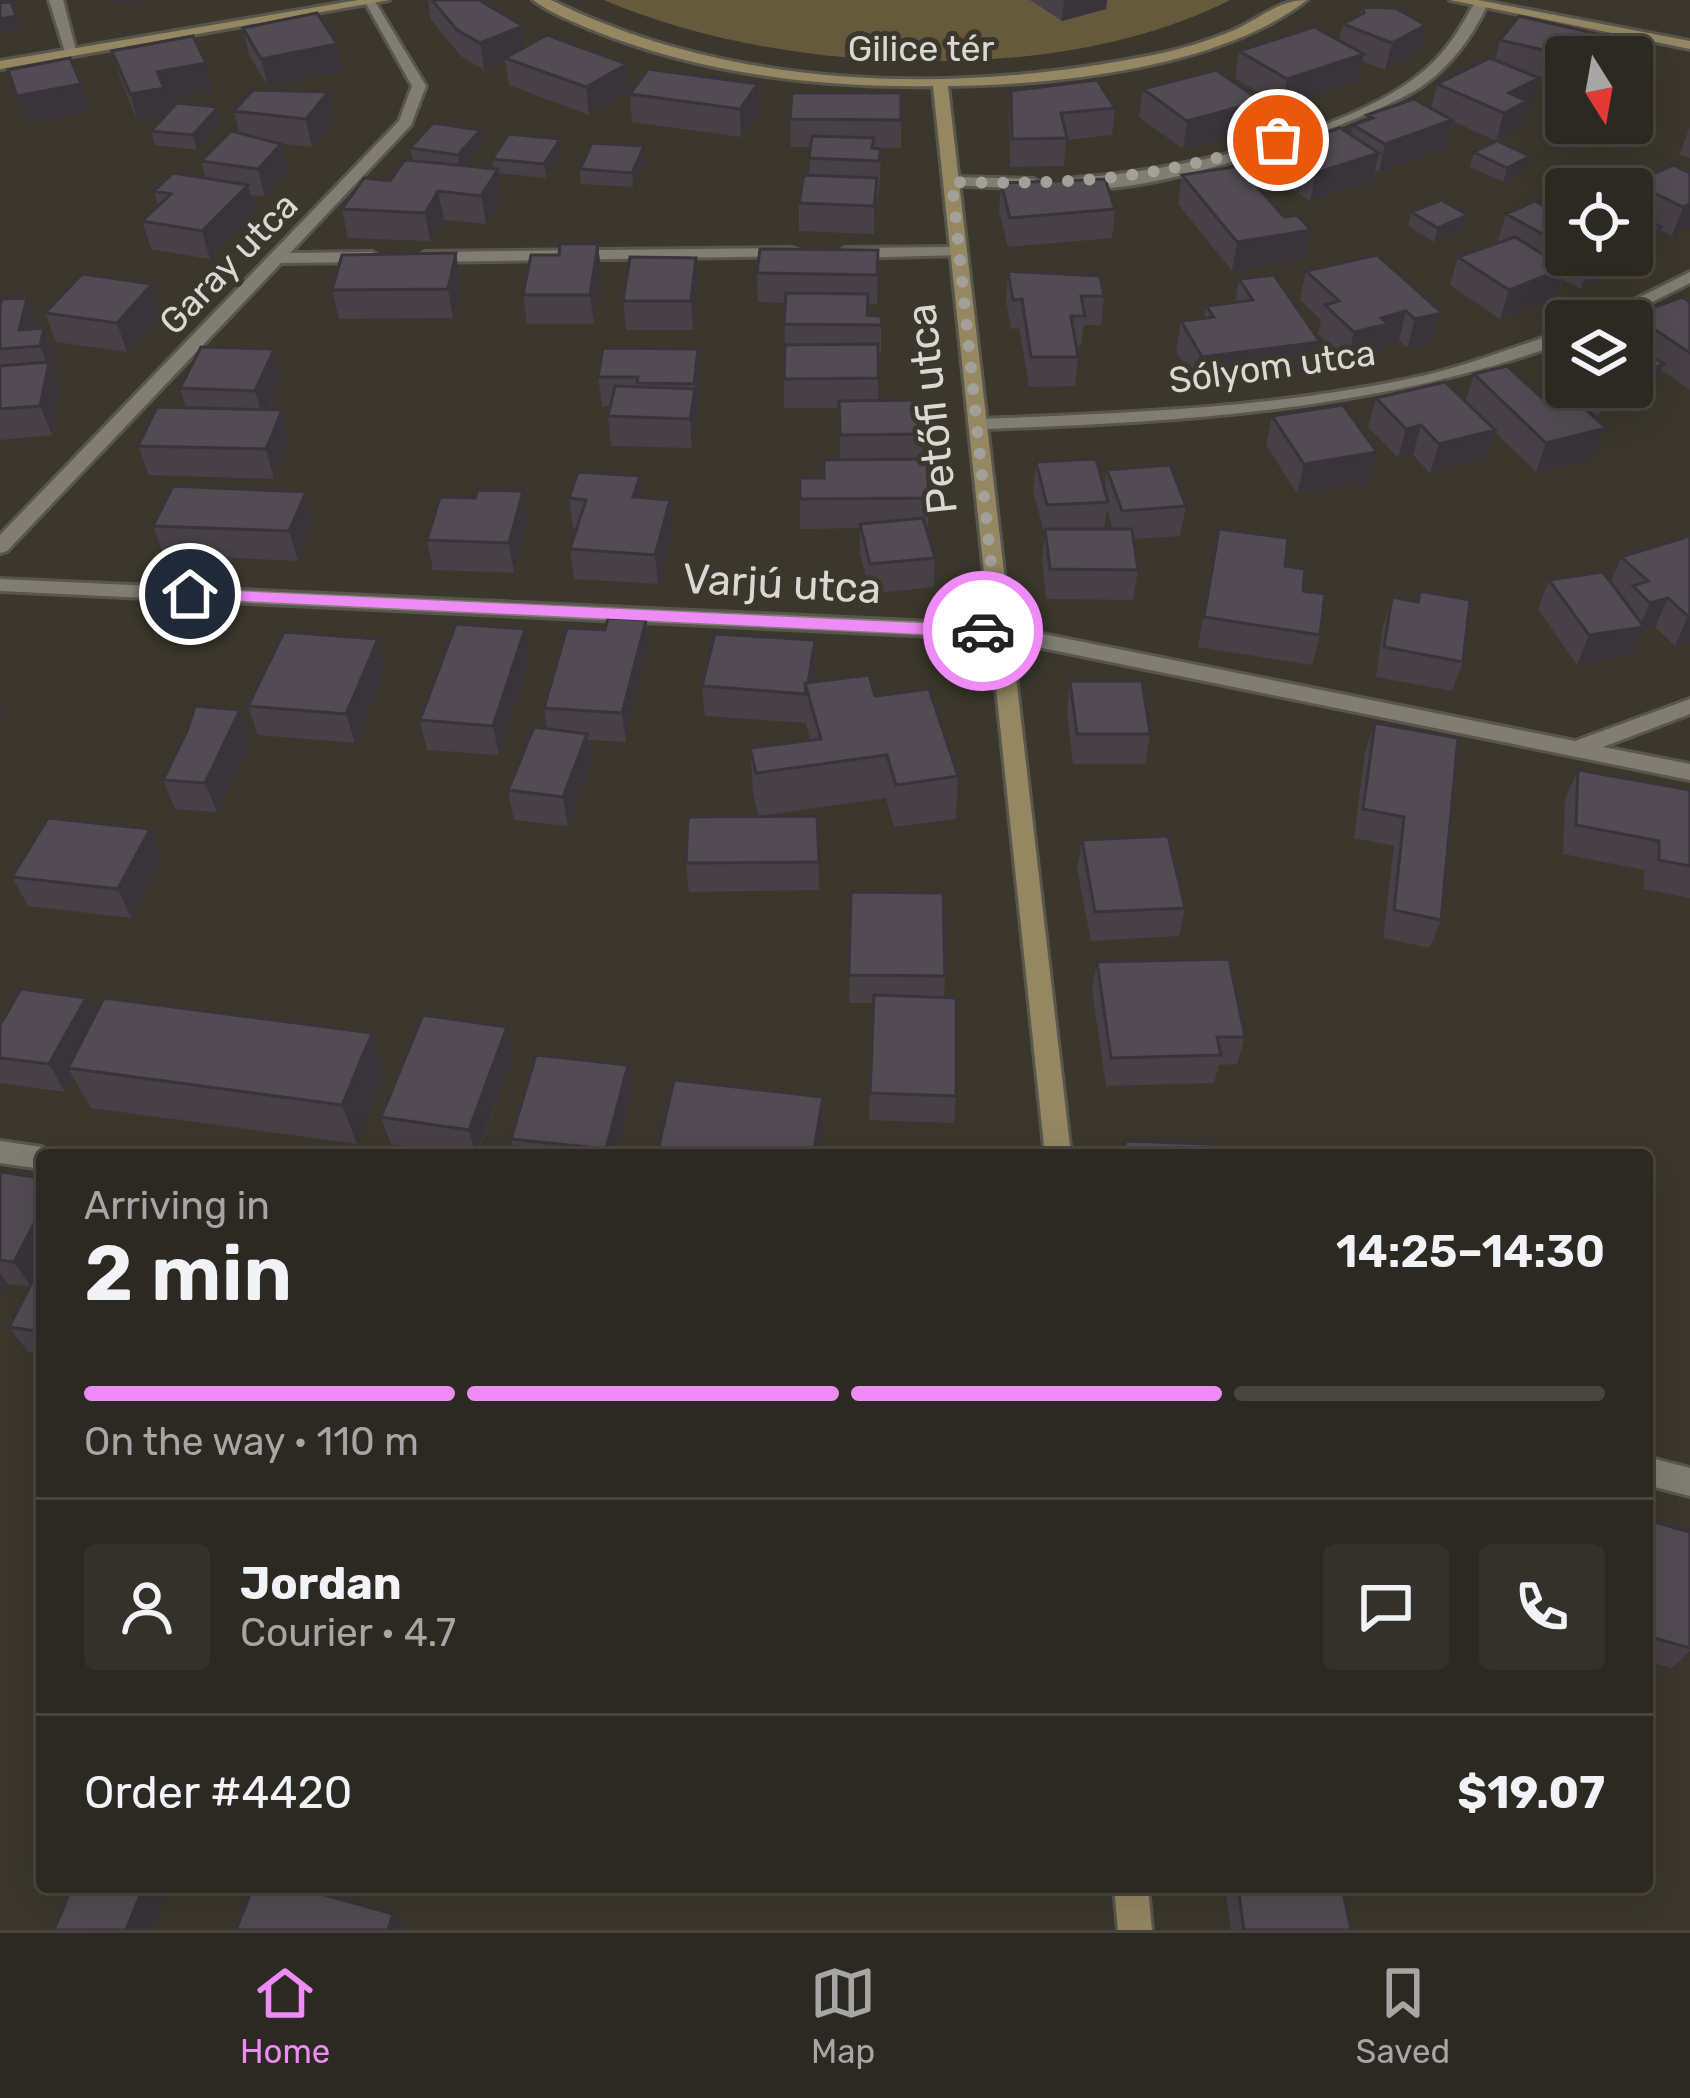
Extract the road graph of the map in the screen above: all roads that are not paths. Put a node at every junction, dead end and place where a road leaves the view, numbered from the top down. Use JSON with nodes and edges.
{"nodes":[{"id":1,"x":56,"y":0,"type":"edge"},
{"id":2,"x":540,"y":0,"type":"edge"},
{"id":3,"x":1300,"y":0,"type":"edge"},
{"id":4,"x":1457,"y":0,"type":"edge"},
{"id":5,"x":375,"y":1,"type":"edge"},
{"id":6,"x":1480,"y":4,"type":"junction"},
{"id":7,"x":1501,"y":4,"type":"edge"},
{"id":8,"x":1690,"y":45,"type":"edge"},
{"id":9,"x":72,"y":52,"type":"junction"},
{"id":10,"x":0,"y":65,"type":"edge"},
{"id":11,"x":940,"y":82,"type":"junction"},
{"id":12,"x":952,"y":182,"type":"junction"},
{"id":13,"x":958,"y":252,"type":"junction"},
{"id":14,"x":278,"y":258,"type":"junction"},
{"id":15,"x":1690,"y":278,"type":"edge"},
{"id":16,"x":1644,"y":300,"type":"edge"},
{"id":17,"x":1545,"y":342,"type":"edge"},
{"id":18,"x":981,"y":424,"type":"junction"},
{"id":19,"x":0,"y":547,"type":"edge"},
{"id":20,"x":0,"y":585,"type":"edge"},
{"id":21,"x":998,"y":632,"type":"junction"},
{"id":22,"x":1690,"y":706,"type":"edge"},
{"id":23,"x":1576,"y":749,"type":"junction"},
{"id":24,"x":1690,"y":772,"type":"edge"},
{"id":25,"x":1057,"y":1149,"type":"edge"},
{"id":26,"x":0,"y":1152,"type":"edge"},
{"id":27,"x":36,"y":1157,"type":"edge"},
{"id":28,"x":1653,"y":1473,"type":"edge"},
{"id":29,"x":1690,"y":1482,"type":"edge"},
{"id":30,"x":1132,"y":1893,"type":"edge"},
{"id":31,"x":1135,"y":1930,"type":"edge"}],
"edges":[{"from":1,"to":9,"type":"street"},
{"from":2,"to":11,"type":"main road","name":"Gilice tér"},
{"from":3,"to":11,"type":"main road","name":"Gilice tér"},
{"from":4,"to":6,"type":"main road"},
{"from":5,"to":9,"type":"main road"},
{"from":5,"to":14,"type":"street","name":"Garay utca"},
{"from":6,"to":7,"type":"main road"},
{"from":6,"to":12,"type":"street"},
{"from":7,"to":8,"type":"main road"},
{"from":9,"to":10,"type":"main road"},
{"from":11,"to":12,"type":"main road","name":"Petőfi utca"},
{"from":12,"to":13,"type":"main road","name":"Petőfi utca"},
{"from":13,"to":14,"type":"street"},
{"from":13,"to":18,"type":"main road","name":"Petőfi utca"},
{"from":14,"to":19,"type":"street","name":"Garay utca"},
{"from":15,"to":16,"type":"street"},
{"from":17,"to":18,"type":"street","name":"Sólyom utca"},
{"from":18,"to":21,"type":"main road","name":"Petőfi utca"},
{"from":20,"to":21,"type":"street","name":"Varjú utca"},
{"from":21,"to":23,"type":"street","name":"Varjú utca"},
{"from":21,"to":25,"type":"main road","name":"Petőfi utca"},
{"from":22,"to":23,"type":"street"},
{"from":23,"to":24,"type":"street","name":"Varjú utca"},
{"from":26,"to":27,"type":"street"},
{"from":28,"to":29,"type":"street"},
{"from":30,"to":31,"type":"main road"}]}
